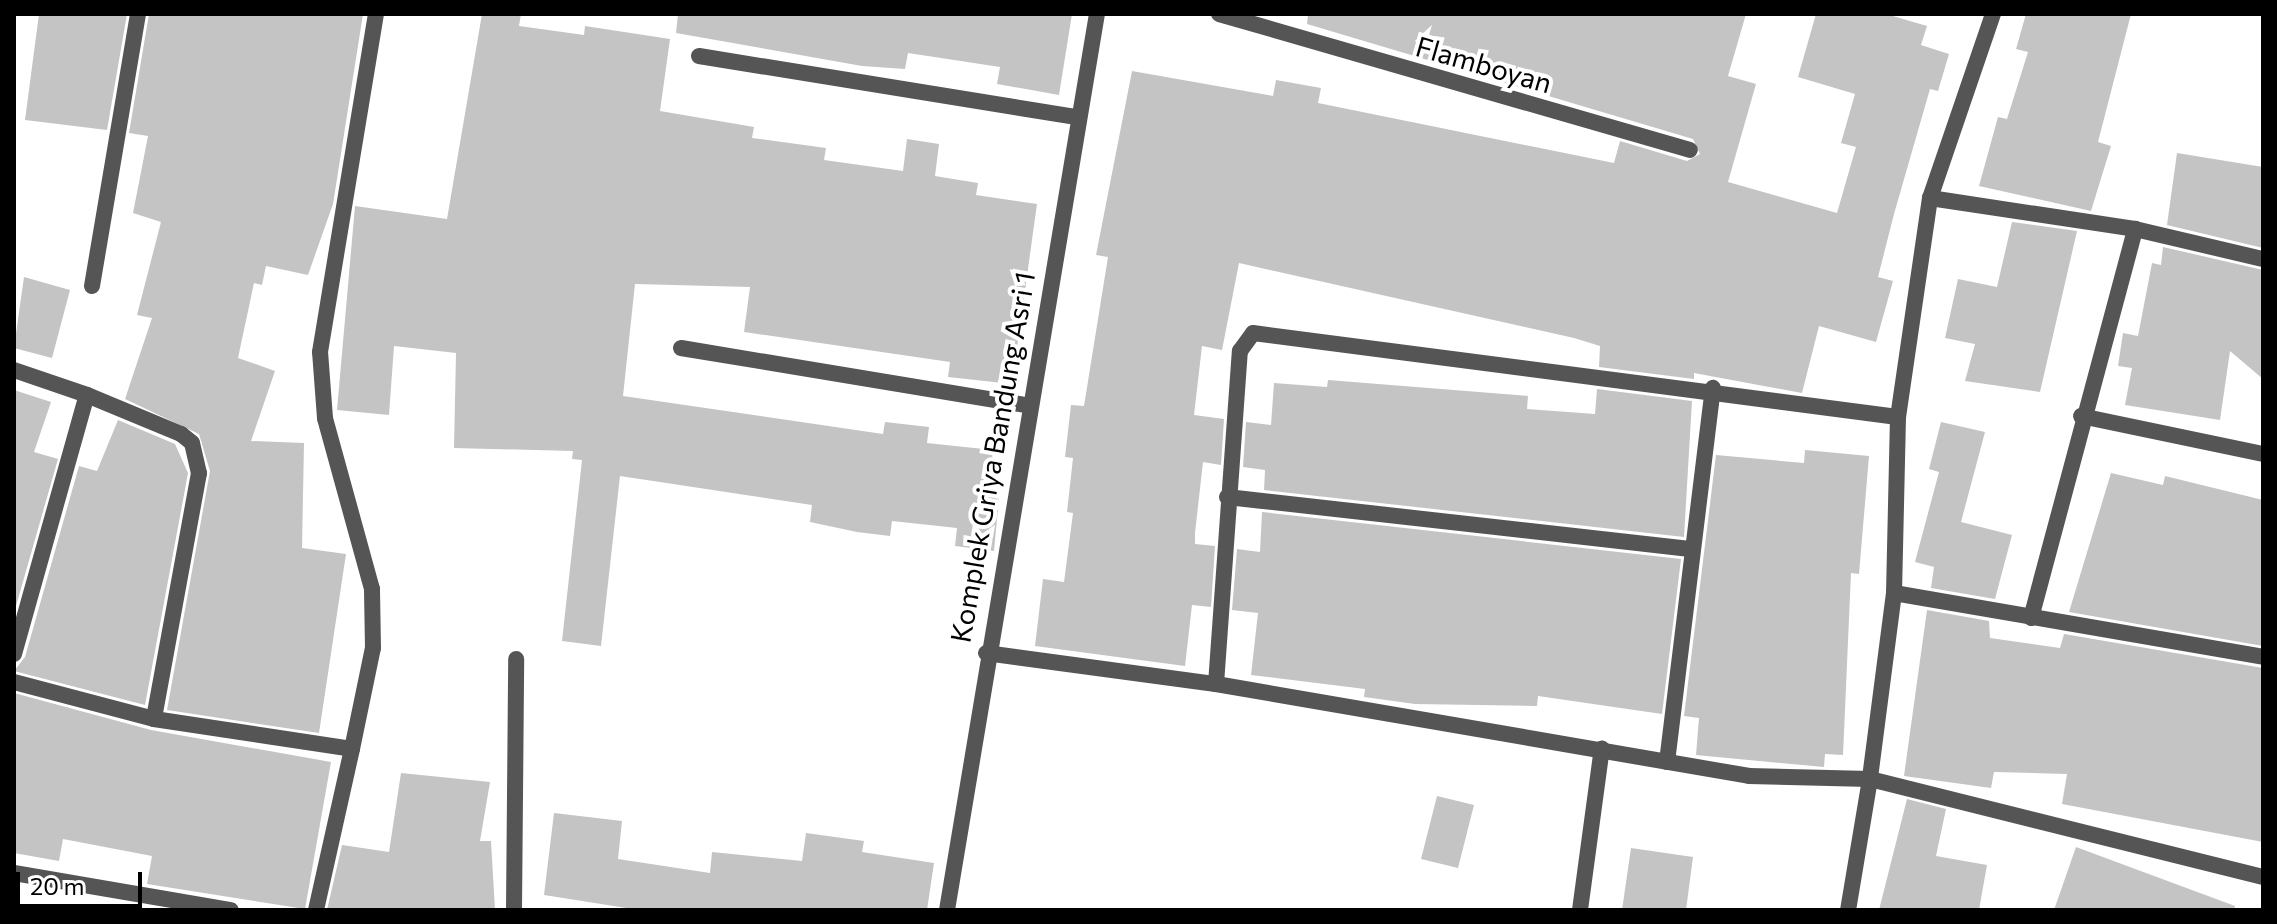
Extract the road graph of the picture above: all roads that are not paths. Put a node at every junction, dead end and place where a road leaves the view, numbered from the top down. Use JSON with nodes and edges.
{"nodes":[{"id":1,"x":138,"y":14,"type":"edge"},
{"id":2,"x":376,"y":14,"type":"edge"},
{"id":3,"x":1097,"y":14,"type":"edge"},
{"id":4,"x":1219,"y":14,"type":"edge"},
{"id":5,"x":1993,"y":14,"type":"edge"},
{"id":6,"x":699,"y":56,"type":"dead end"},
{"id":7,"x":1075,"y":117,"type":"junction"},
{"id":8,"x":1690,"y":150,"type":"dead end"},
{"id":9,"x":1930,"y":198,"type":"junction"},
{"id":10,"x":2135,"y":229,"type":"junction"},
{"id":11,"x":2263,"y":259,"type":"edge"},
{"id":12,"x":92,"y":286,"type":"dead end"},
{"id":13,"x":681,"y":348,"type":"dead end"},
{"id":14,"x":14,"y":370,"type":"edge"},
{"id":15,"x":1713,"y":388,"type":"junction"},
{"id":16,"x":87,"y":395,"type":"junction"},
{"id":17,"x":1027,"y":405,"type":"junction"},
{"id":18,"x":2081,"y":416,"type":"junction"},
{"id":19,"x":1898,"y":417,"type":"junction"},
{"id":20,"x":2263,"y":454,"type":"edge"},
{"id":21,"x":1227,"y":497,"type":"junction"},
{"id":22,"x":1690,"y":549,"type":"junction"},
{"id":23,"x":1894,"y":593,"type":"junction"},
{"id":24,"x":2031,"y":618,"type":"junction"},
{"id":25,"x":986,"y":653,"type":"junction"},
{"id":26,"x":14,"y":654,"type":"edge"},
{"id":27,"x":2263,"y":657,"type":"edge"},
{"id":28,"x":516,"y":659,"type":"dead end"},
{"id":29,"x":14,"y":682,"type":"edge"},
{"id":30,"x":1216,"y":684,"type":"junction"},
{"id":31,"x":154,"y":719,"type":"junction"},
{"id":32,"x":1602,"y":748,"type":"junction"},
{"id":33,"x":352,"y":749,"type":"junction"},
{"id":34,"x":1667,"y":762,"type":"junction"},
{"id":35,"x":1870,"y":779,"type":"junction"},
{"id":36,"x":14,"y":873,"type":"edge"},
{"id":37,"x":2263,"y":877,"type":"edge"},
{"id":38,"x":231,"y":910,"type":"edge"},
{"id":39,"x":316,"y":910,"type":"edge"},
{"id":40,"x":514,"y":910,"type":"edge"},
{"id":41,"x":947,"y":910,"type":"edge"},
{"id":42,"x":1580,"y":910,"type":"edge"},
{"id":43,"x":1848,"y":910,"type":"edge"}],
"edges":[{"from":1,"to":12,"type":"street"},
{"from":2,"to":33,"type":"street"},
{"from":3,"to":7,"type":"street","name":"Komplek Griya Bandung Asri 1"},
{"from":4,"to":8,"type":"street","name":"Flamboyan"},
{"from":5,"to":9,"type":"street"},
{"from":6,"to":7,"type":"street"},
{"from":7,"to":17,"type":"street","name":"Komplek Griya Bandung Asri 1"},
{"from":9,"to":10,"type":"street"},
{"from":9,"to":19,"type":"street"},
{"from":10,"to":11,"type":"street"},
{"from":10,"to":18,"type":"street"},
{"from":13,"to":17,"type":"street"},
{"from":14,"to":16,"type":"street"},
{"from":15,"to":19,"type":"street"},
{"from":15,"to":21,"type":"street"},
{"from":15,"to":22,"type":"street"},
{"from":16,"to":26,"type":"street"},
{"from":16,"to":31,"type":"street"},
{"from":17,"to":25,"type":"street","name":"Komplek Griya Bandung Asri 1"},
{"from":18,"to":20,"type":"street"},
{"from":18,"to":24,"type":"street"},
{"from":19,"to":23,"type":"street"},
{"from":21,"to":22,"type":"street"},
{"from":21,"to":30,"type":"street"},
{"from":22,"to":34,"type":"street"},
{"from":23,"to":24,"type":"street"},
{"from":23,"to":35,"type":"street"},
{"from":24,"to":27,"type":"street"},
{"from":25,"to":30,"type":"street"},
{"from":25,"to":41,"type":"street","name":"Komplek Griya Bandung Asri 1"},
{"from":28,"to":40,"type":"street"},
{"from":29,"to":31,"type":"street"},
{"from":30,"to":32,"type":"street"},
{"from":31,"to":33,"type":"street"},
{"from":32,"to":34,"type":"street"},
{"from":32,"to":42,"type":"street"},
{"from":33,"to":39,"type":"street"},
{"from":34,"to":35,"type":"street"},
{"from":35,"to":37,"type":"street"},
{"from":35,"to":43,"type":"street"},
{"from":36,"to":38,"type":"street"}]}
